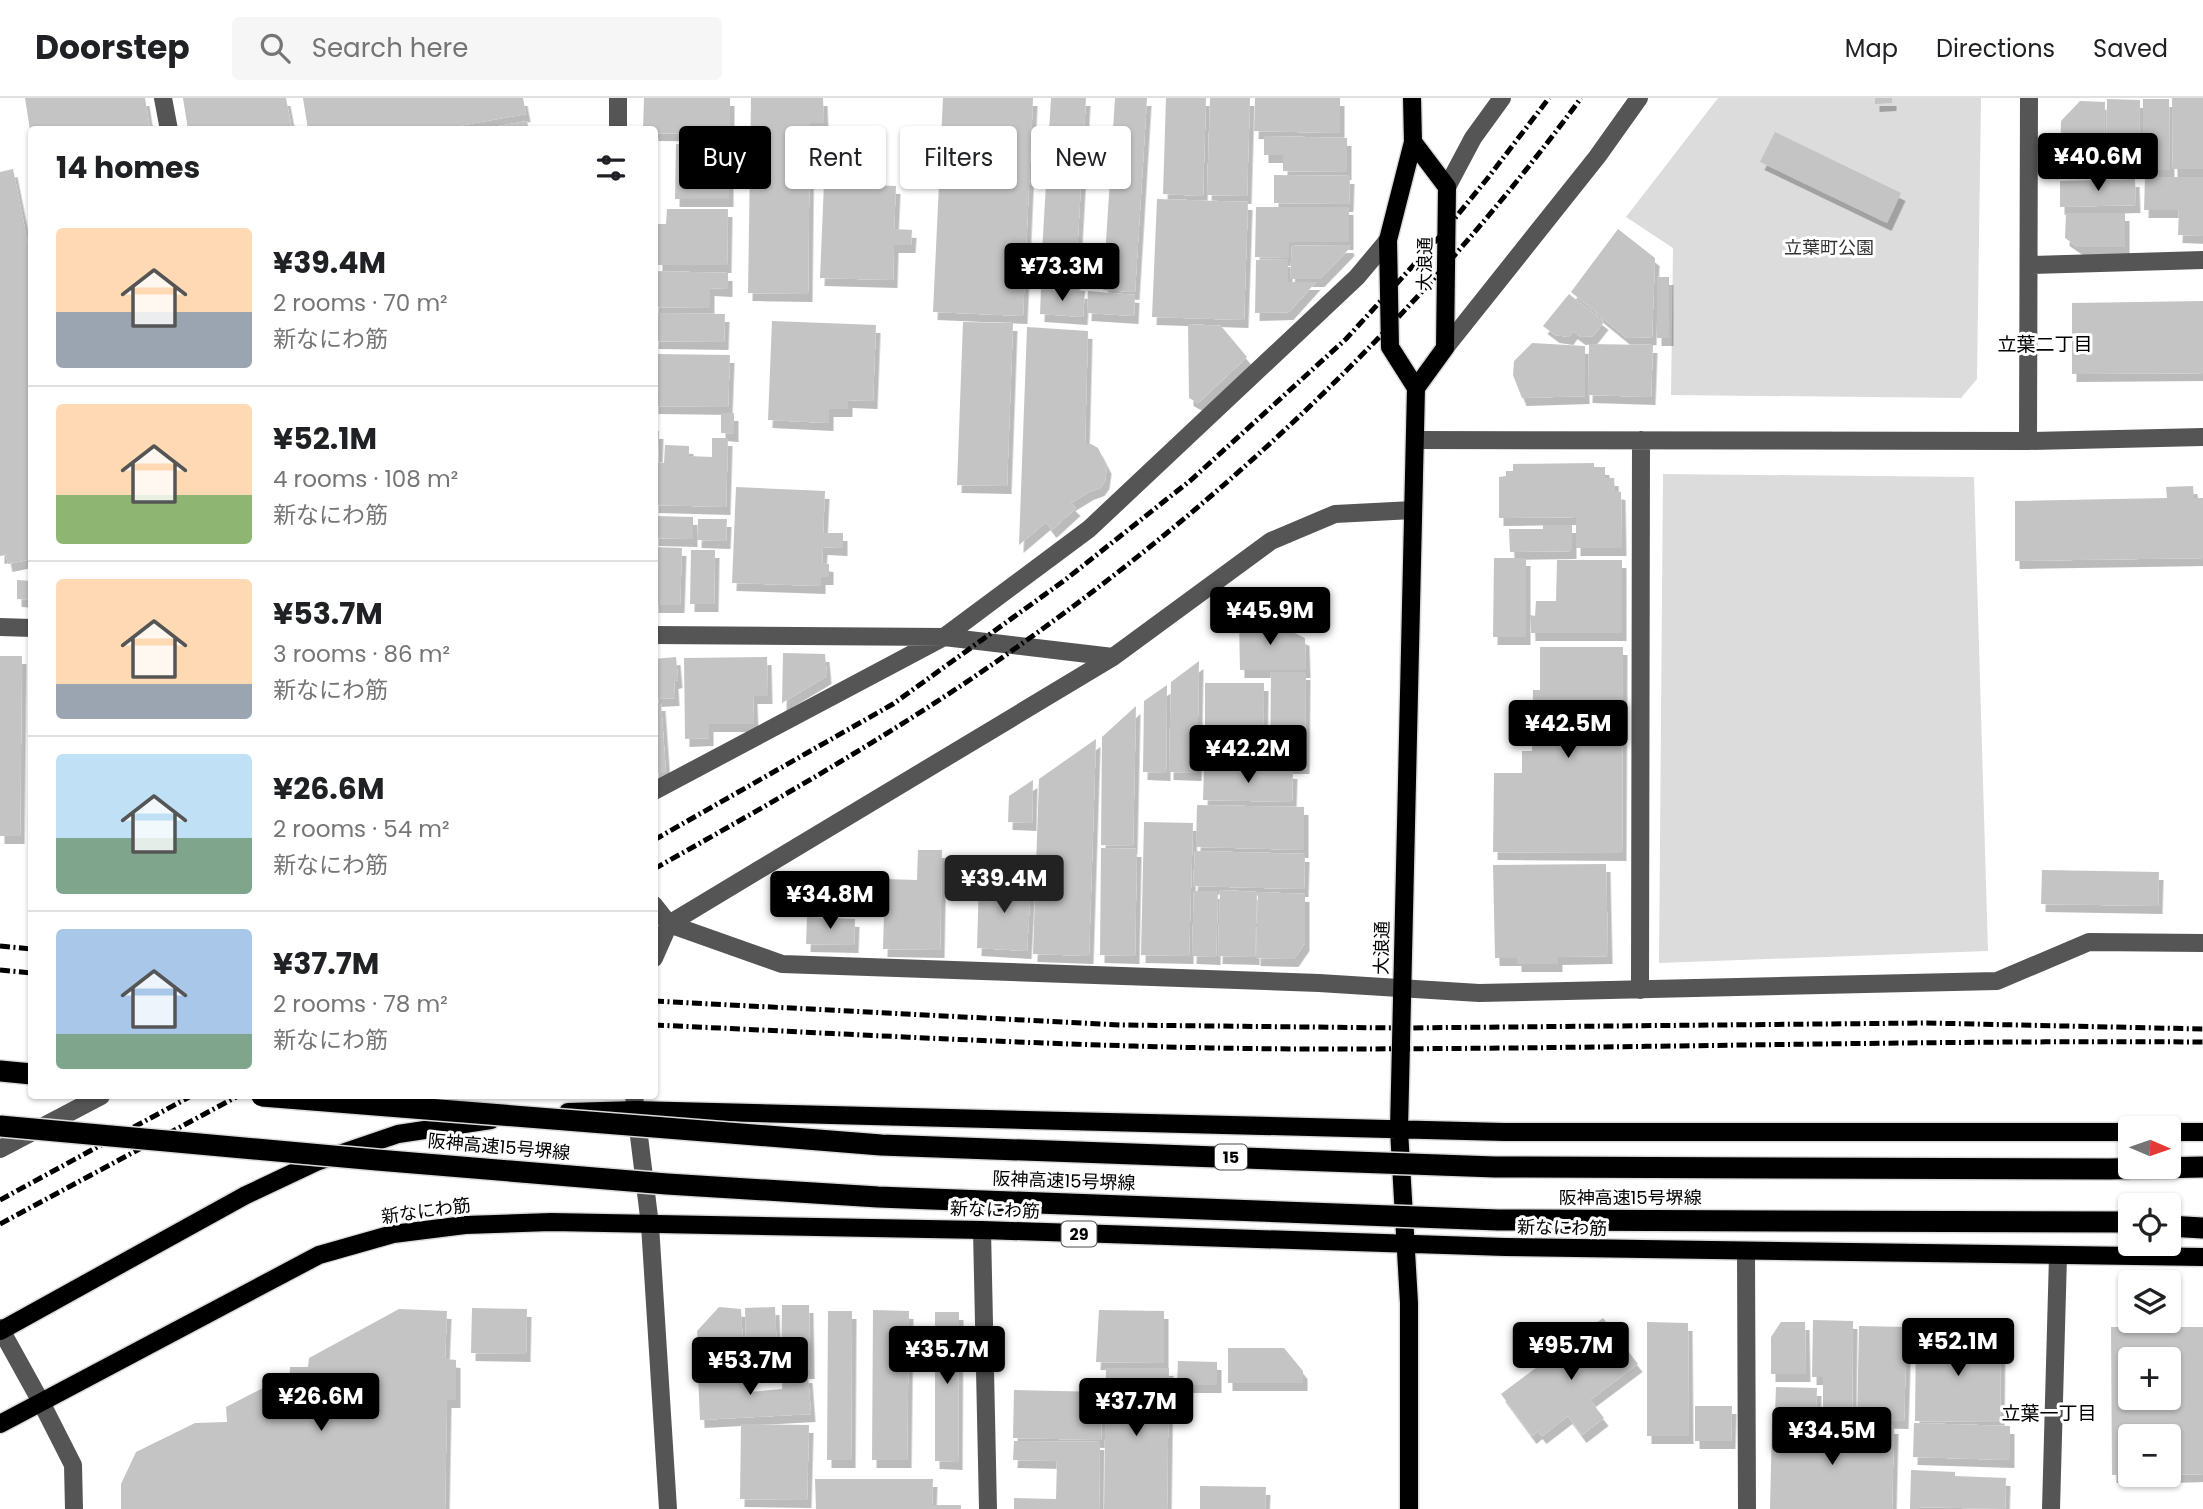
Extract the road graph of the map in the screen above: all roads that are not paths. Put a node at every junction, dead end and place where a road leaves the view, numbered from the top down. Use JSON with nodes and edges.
{"nodes":[{"id":1,"x":163,"y":98,"type":"edge"},
{"id":2,"x":618,"y":98,"type":"edge"},
{"id":3,"x":1412,"y":98,"type":"edge"},
{"id":4,"x":1502,"y":98,"type":"edge"},
{"id":5,"x":1639,"y":98,"type":"edge"},
{"id":6,"x":2029,"y":98,"type":"edge"},
{"id":7,"x":168,"y":126,"type":"edge"},
{"id":8,"x":618,"y":126,"type":"edge"},
{"id":9,"x":1413,"y":142,"type":"junction"},
{"id":10,"x":1447,"y":187,"type":"junction"},
{"id":11,"x":1388,"y":240,"type":"junction"},
{"id":12,"x":2203,"y":260,"type":"edge"},
{"id":13,"x":2029,"y":265,"type":"junction"},
{"id":14,"x":1445,"y":348,"type":"junction"},
{"id":15,"x":1416,"y":388,"type":"junction"},
{"id":16,"x":2203,"y":436,"type":"edge"},
{"id":17,"x":1415,"y":440,"type":"junction"},
{"id":18,"x":1641,"y":440,"type":"junction"},
{"id":19,"x":2028,"y":441,"type":"junction"},
{"id":20,"x":1413,"y":510,"type":"junction"},
{"id":21,"x":0,"y":627,"type":"edge"},
{"id":22,"x":28,"y":628,"type":"edge"},
{"id":23,"x":658,"y":635,"type":"edge"},
{"id":24,"x":944,"y":638,"type":"junction"},
{"id":25,"x":1114,"y":657,"type":"junction"},
{"id":26,"x":658,"y":789,"type":"edge"},
{"id":27,"x":658,"y":910,"type":"edge"},
{"id":28,"x":669,"y":924,"type":"junction"},
{"id":29,"x":2203,"y":943,"type":"edge"},
{"id":30,"x":658,"y":949,"type":"edge"},
{"id":31,"x":1402,"y":989,"type":"junction"},
{"id":32,"x":1640,"y":990,"type":"junction"},
{"id":33,"x":0,"y":1071,"type":"edge"},
{"id":34,"x":28,"y":1074,"type":"edge"},
{"id":35,"x":95,"y":1099,"type":"edge"},
{"id":36,"x":300,"y":1099,"type":"edge"},
{"id":37,"x":635,"y":1103,"type":"edge"},
{"id":38,"x":0,"y":1126,"type":"edge"},
{"id":39,"x":1399,"y":1130,"type":"junction"},
{"id":40,"x":2118,"y":1132,"type":"edge"},
{"id":41,"x":2181,"y":1132,"type":"edge"},
{"id":42,"x":2203,"y":1132,"type":"edge"},
{"id":43,"x":0,"y":1149,"type":"edge"},
{"id":44,"x":2203,"y":1167,"type":"edge"},
{"id":45,"x":2203,"y":1220,"type":"edge"},
{"id":46,"x":2118,"y":1223,"type":"edge"},
{"id":47,"x":2181,"y":1223,"type":"edge"},
{"id":48,"x":650,"y":1225,"type":"junction"},
{"id":49,"x":2181,"y":1225,"type":"edge"},
{"id":50,"x":2203,"y":1228,"type":"edge"},
{"id":51,"x":982,"y":1230,"type":"junction"},
{"id":52,"x":1407,"y":1244,"type":"junction"},
{"id":53,"x":1746,"y":1252,"type":"junction"},
{"id":54,"x":2057,"y":1256,"type":"junction"},
{"id":55,"x":2203,"y":1257,"type":"edge"},
{"id":56,"x":1,"y":1330,"type":"edge"},
{"id":57,"x":41,"y":1402,"type":"junction"},
{"id":58,"x":0,"y":1424,"type":"edge"},
{"id":59,"x":74,"y":1509,"type":"edge"},
{"id":60,"x":668,"y":1509,"type":"edge"},
{"id":61,"x":988,"y":1509,"type":"edge"},
{"id":62,"x":1409,"y":1509,"type":"edge"},
{"id":63,"x":1747,"y":1509,"type":"edge"},
{"id":64,"x":2051,"y":1509,"type":"edge"}],
"edges":[{"from":1,"to":7,"type":"street"},
{"from":2,"to":8,"type":"street"},
{"from":3,"to":9,"type":"main road","name":"大浪通"},
{"from":4,"to":10,"type":"street"},
{"from":5,"to":14,"type":"street"},
{"from":6,"to":13,"type":"street"},
{"from":9,"to":10,"type":"main road"},
{"from":9,"to":11,"type":"main road","name":"大浪通"},
{"from":10,"to":14,"type":"main road","name":"大浪通"},
{"from":11,"to":15,"type":"main road","name":"大浪通"},
{"from":11,"to":24,"type":"street"},
{"from":12,"to":13,"type":"street"},
{"from":13,"to":19,"type":"street"},
{"from":14,"to":15,"type":"main road"},
{"from":15,"to":17,"type":"main road","name":"大浪通"},
{"from":16,"to":19,"type":"street"},
{"from":17,"to":18,"type":"street"},
{"from":17,"to":20,"type":"main road","name":"大浪通"},
{"from":18,"to":19,"type":"street"},
{"from":18,"to":32,"type":"street"},
{"from":20,"to":25,"type":"street"},
{"from":20,"to":31,"type":"main road","name":"大浪通"},
{"from":21,"to":22,"type":"street"},
{"from":23,"to":24,"type":"street"},
{"from":24,"to":25,"type":"street"},
{"from":24,"to":26,"type":"street"},
{"from":25,"to":28,"type":"street"},
{"from":27,"to":28,"type":"street"},
{"from":28,"to":30,"type":"street"},
{"from":28,"to":31,"type":"street"},
{"from":29,"to":32,"type":"street"},
{"from":31,"to":32,"type":"street"},
{"from":31,"to":39,"type":"main road","name":"大浪通"},
{"from":33,"to":34,"type":"highway"},
{"from":35,"to":43,"type":"street"},
{"from":36,"to":44,"type":"highway","name":"阪神高速15号堺線","number":"15","bridge":true},
{"from":37,"to":39,"type":"main road"},
{"from":37,"to":48,"type":"street"},
{"from":37,"to":56,"type":"main road"},
{"from":38,"to":46,"type":"highway","name":"阪神高速15号堺線","bridge":true},
{"from":39,"to":40,"type":"main road"},
{"from":39,"to":52,"type":"main road","name":"大浪通"},
{"from":41,"to":42,"type":"main road"},
{"from":45,"to":47,"type":"highway"},
{"from":48,"to":51,"type":"main road","name":"新なにわ筋","number":"29"},
{"from":48,"to":57,"type":"main road","name":"新なにわ筋","number":"29"},
{"from":48,"to":60,"type":"street"},
{"from":49,"to":50,"type":"highway"},
{"from":51,"to":52,"type":"main road","name":"新なにわ筋","number":"29"},
{"from":51,"to":61,"type":"street"},
{"from":52,"to":53,"type":"main road","name":"新なにわ筋","number":"29"},
{"from":52,"to":62,"type":"main road","name":"大浪通"},
{"from":53,"to":54,"type":"main road","name":"新なにわ筋","number":"29"},
{"from":53,"to":63,"type":"street"},
{"from":54,"to":55,"type":"main road","name":"新なにわ筋","number":"29"},
{"from":54,"to":64,"type":"street"},
{"from":56,"to":57,"type":"street"},
{"from":57,"to":58,"type":"main road","name":"新なにわ筋","number":"29"},
{"from":57,"to":59,"type":"street"}]}
